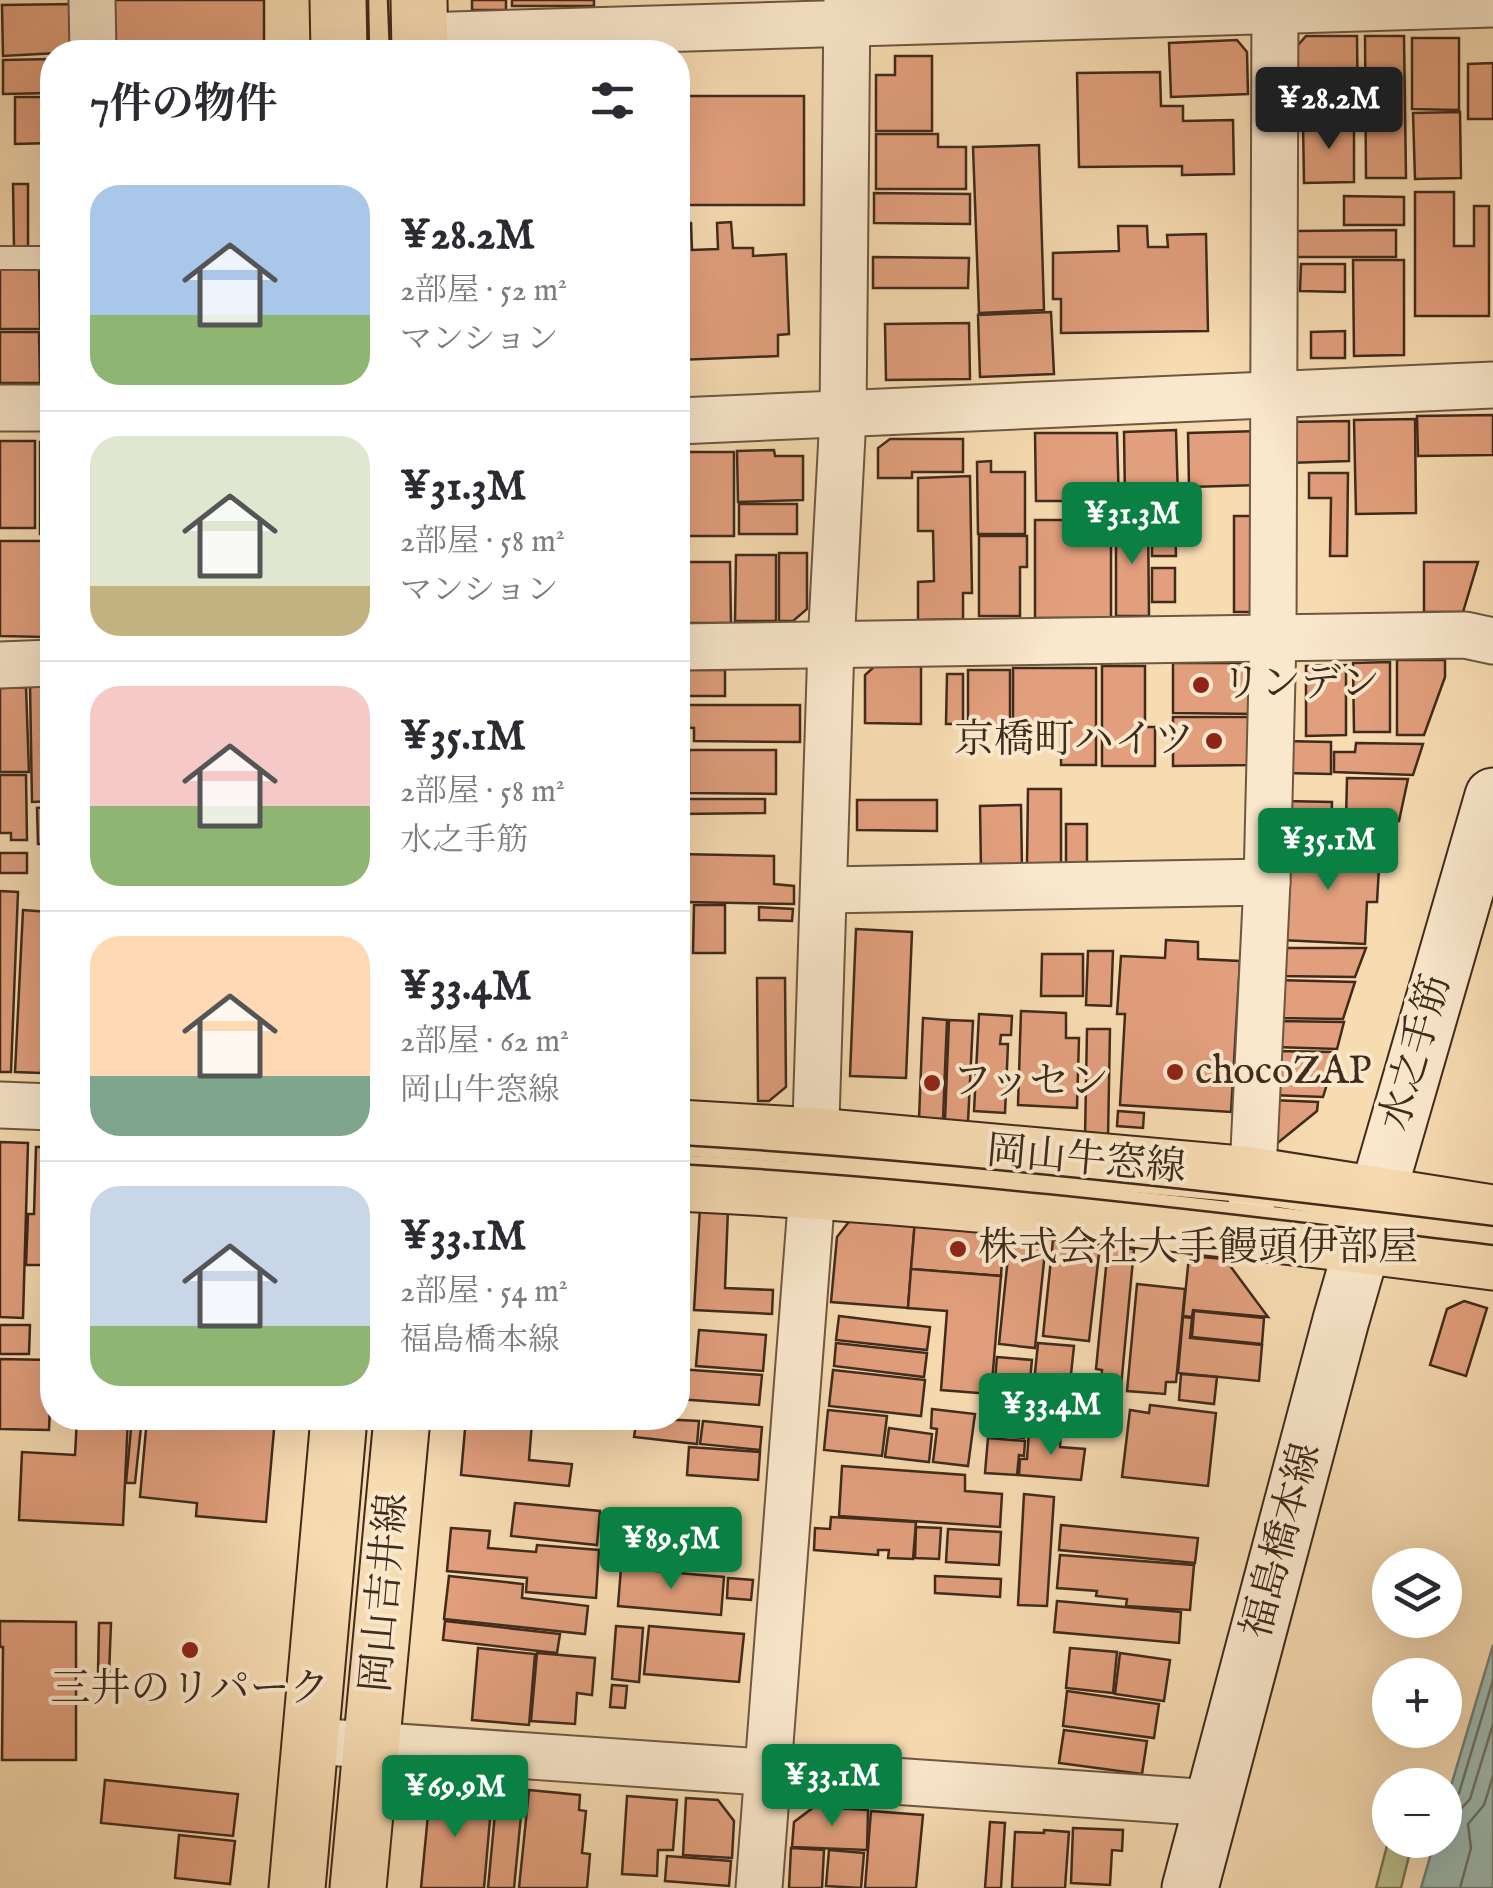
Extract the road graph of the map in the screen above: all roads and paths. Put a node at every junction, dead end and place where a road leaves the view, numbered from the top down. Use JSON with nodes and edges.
{"nodes":[{"id":1,"x":92,"y":0,"type":"edge"},
{"id":2,"x":338,"y":0,"type":"edge"},
{"id":3,"x":1493,"y":4,"type":"edge"},
{"id":4,"x":1275,"y":6,"type":"edge"},
{"id":5,"x":847,"y":12,"type":"edge"},
{"id":6,"x":420,"y":29,"type":"edge"},
{"id":7,"x":92,"y":40,"type":"edge"},
{"id":8,"x":339,"y":40,"type":"edge"},
{"id":9,"x":0,"y":258,"type":"edge"},
{"id":10,"x":40,"y":258,"type":"edge"},
{"id":11,"x":1493,"y":384,"type":"edge"},
{"id":12,"x":1276,"y":394,"type":"junction"},
{"id":13,"x":0,"y":408,"type":"edge"},
{"id":14,"x":40,"y":408,"type":"edge"},
{"id":15,"x":843,"y":416,"type":"junction"},
{"id":16,"x":690,"y":420,"type":"edge"},
{"id":17,"x":1273,"y":637,"type":"junction"},
{"id":18,"x":1493,"y":641,"type":"edge"},
{"id":19,"x":831,"y":645,"type":"junction"},
{"id":20,"x":690,"y":647,"type":"edge"},
{"id":21,"x":40,"y":663,"type":"edge"},
{"id":22,"x":0,"y":665,"type":"edge"},
{"id":23,"x":1493,"y":796,"type":"edge"},
{"id":24,"x":1266,"y":882,"type":"junction"},
{"id":25,"x":824,"y":890,"type":"junction"},
{"id":26,"x":0,"y":1105,"type":"edge"},
{"id":27,"x":40,"y":1107,"type":"edge"},
{"id":28,"x":690,"y":1131,"type":"edge"},
{"id":29,"x":814,"y":1163,"type":"junction"},
{"id":30,"x":1251,"y":1176,"type":"junction"},
{"id":31,"x":690,"y":1181,"type":"edge"},
{"id":32,"x":1377,"y":1194,"type":"junction"},
{"id":33,"x":1493,"y":1213,"type":"edge"},
{"id":34,"x":1250,"y":1233,"type":"junction"},
{"id":35,"x":1363,"y":1246,"type":"junction"},
{"id":36,"x":1493,"y":1262,"type":"edge"},
{"id":37,"x":338,"y":1430,"type":"edge"},
{"id":38,"x":401,"y":1430,"type":"edge"},
{"id":39,"x":311,"y":1741,"type":"junction"},
{"id":40,"x":373,"y":1746,"type":"junction"},
{"id":41,"x":768,"y":1773,"type":"junction"},
{"id":42,"x":1213,"y":1803,"type":"junction"},
{"id":43,"x":297,"y":1888,"type":"edge"},
{"id":44,"x":358,"y":1888,"type":"edge"},
{"id":45,"x":759,"y":1888,"type":"edge"},
{"id":46,"x":1190,"y":1888,"type":"edge"}],
"edges":[{"from":1,"to":7,"type":"street"},
{"from":2,"to":8,"type":"main road"},
{"from":3,"to":4,"type":"street"},
{"from":4,"to":5,"type":"street"},
{"from":4,"to":12,"type":"street"},
{"from":5,"to":6,"type":"street"},
{"from":5,"to":15,"type":"street"},
{"from":9,"to":10,"type":"lane"},
{"from":11,"to":12,"type":"street"},
{"from":12,"to":15,"type":"street"},
{"from":12,"to":17,"type":"street"},
{"from":13,"to":14,"type":"street"},
{"from":15,"to":16,"type":"street"},
{"from":15,"to":19,"type":"street"},
{"from":17,"to":18,"type":"street"},
{"from":17,"to":19,"type":"street"},
{"from":17,"to":24,"type":"street"},
{"from":19,"to":20,"type":"street"},
{"from":19,"to":25,"type":"street"},
{"from":21,"to":22,"type":"street"},
{"from":23,"to":32,"type":"main road","name":"水之手筋"},
{"from":24,"to":25,"type":"street"},
{"from":24,"to":30,"type":"street"},
{"from":25,"to":29,"type":"street"},
{"from":26,"to":27,"type":"street"},
{"from":28,"to":29,"type":"main road","name":"岡山牛窓線"},
{"from":29,"to":30,"type":"main road","name":"岡山牛窓線"},
{"from":29,"to":31,"type":"main road","name":"岡山牛窓線"},
{"from":29,"to":34,"type":"main road","name":"岡山牛窓線"},
{"from":29,"to":41,"type":"street"},
{"from":30,"to":32,"type":"main road","name":"岡山牛窓線"},
{"from":30,"to":34,"type":"street"},
{"from":32,"to":33,"type":"main road","name":"岡山牛窓線"},
{"from":32,"to":35,"type":"main road","name":"福島橋本線"},
{"from":34,"to":35,"type":"main road","name":"岡山牛窓線"},
{"from":35,"to":36,"type":"main road","name":"岡山牛窓線"},
{"from":35,"to":42,"type":"main road","name":"福島橋本線"},
{"from":37,"to":39,"type":"main road","name":"岡山吉井線"},
{"from":38,"to":40,"type":"main road","name":"岡山吉井線"},
{"from":39,"to":40,"type":"street"},
{"from":39,"to":43,"type":"main road","name":"岡山吉井線"},
{"from":40,"to":41,"type":"street"},
{"from":40,"to":44,"type":"main road","name":"岡山吉井線"},
{"from":41,"to":42,"type":"street"},
{"from":41,"to":45,"type":"street"},
{"from":42,"to":46,"type":"main road","name":"福島橋本線"}]}
